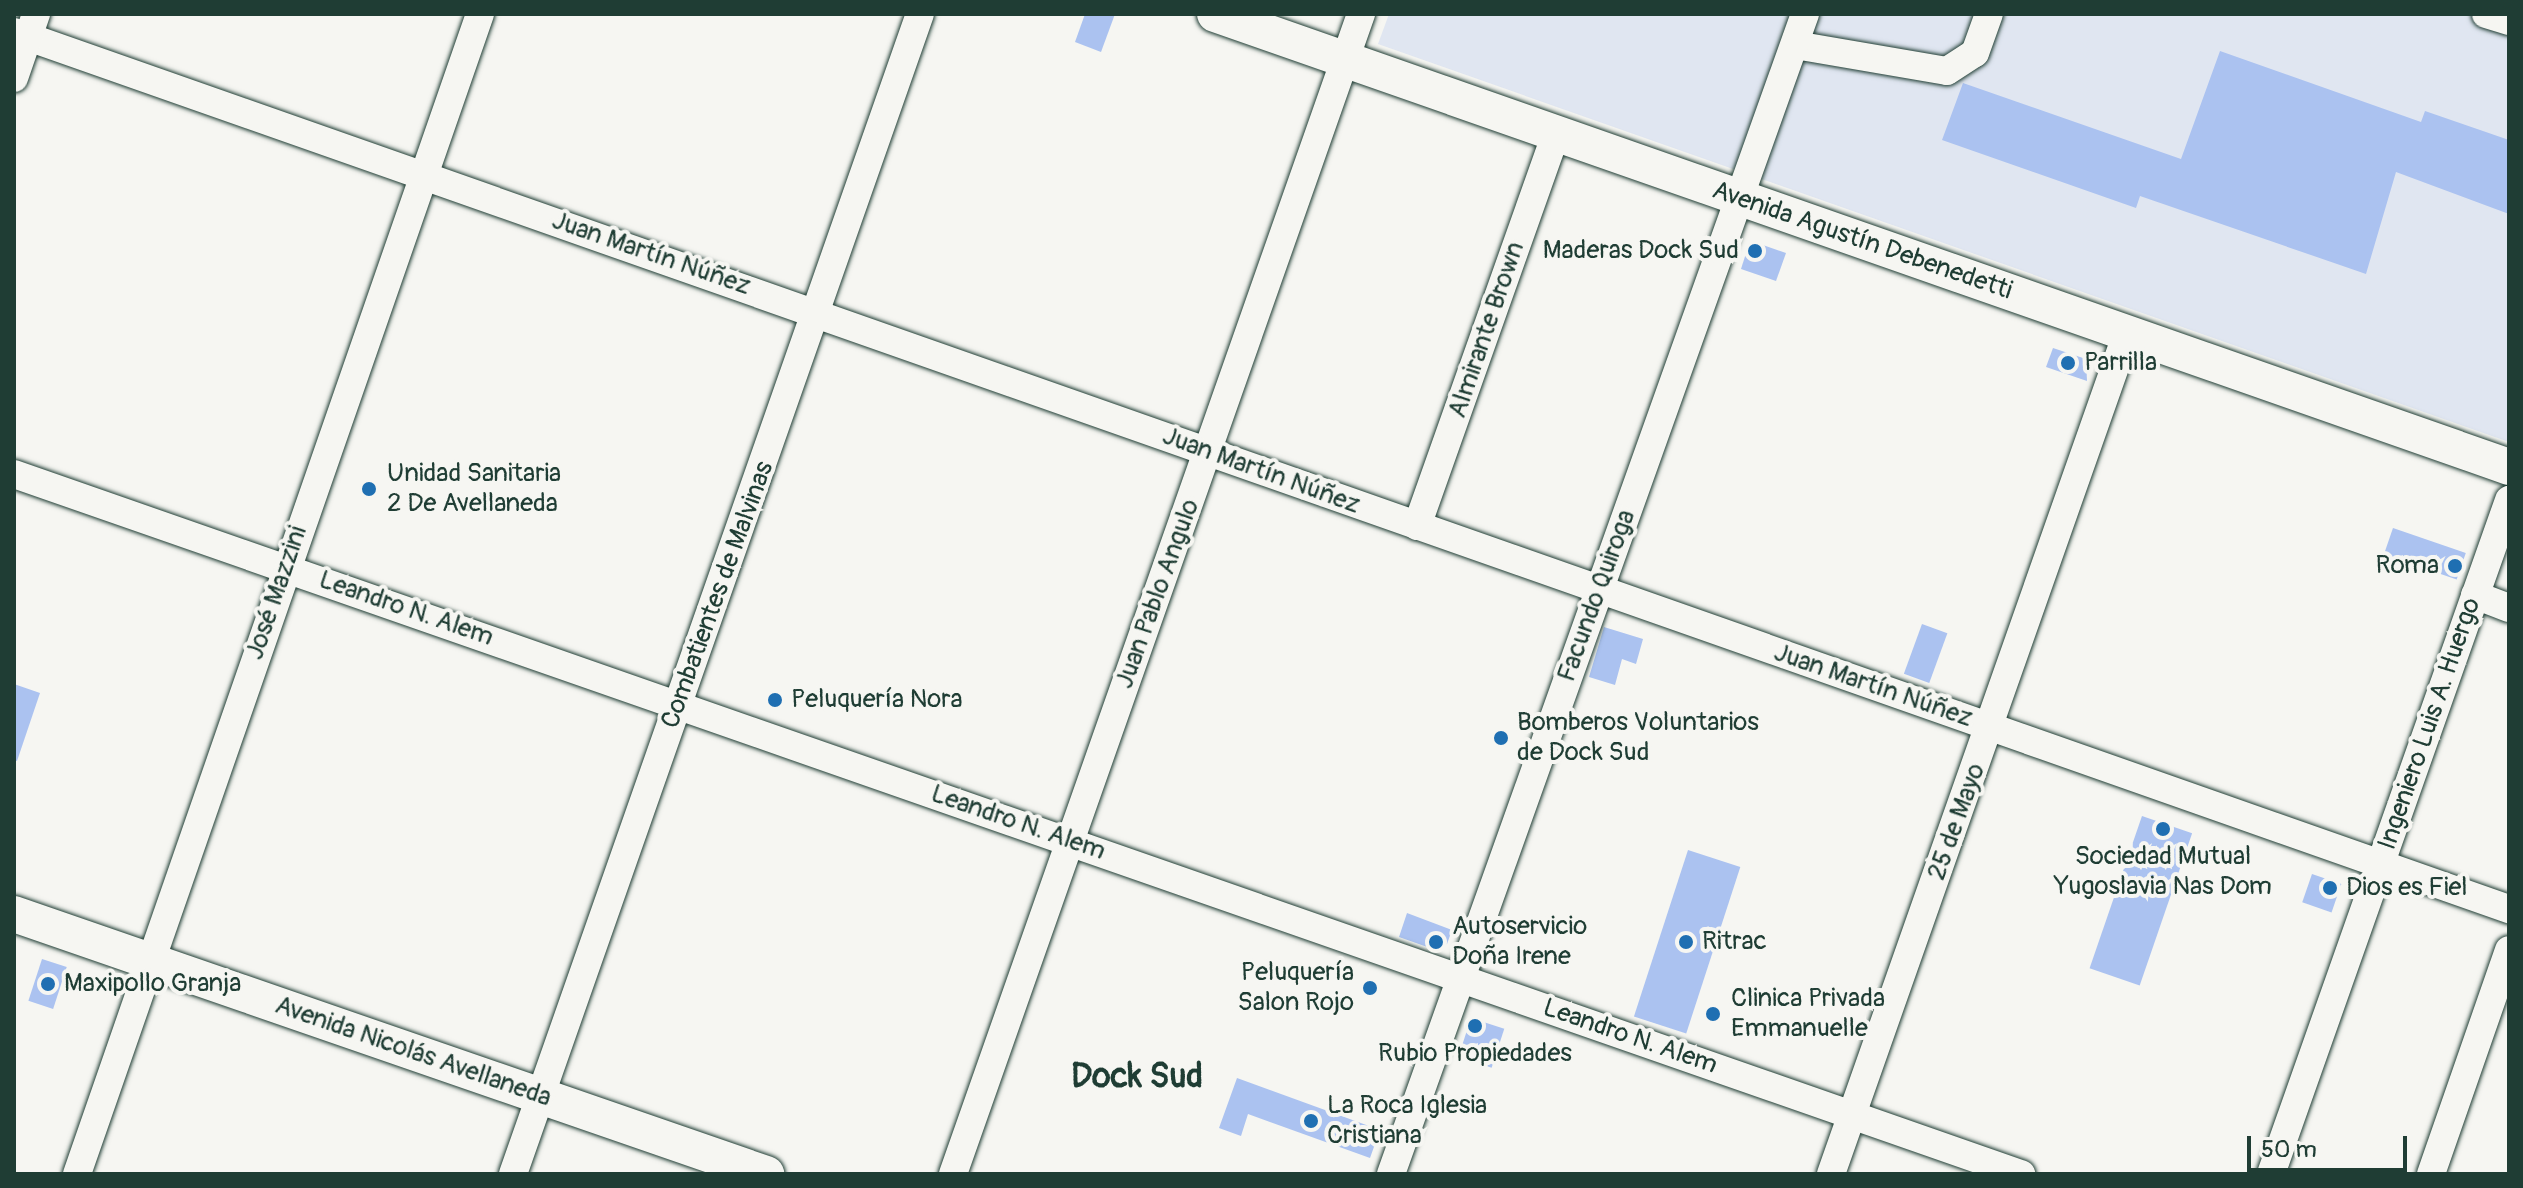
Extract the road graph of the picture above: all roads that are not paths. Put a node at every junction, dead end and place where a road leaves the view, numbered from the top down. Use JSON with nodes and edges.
{"nodes":[{"id":1,"x":480,"y":14,"type":"edge"},
{"id":2,"x":920,"y":14,"type":"edge"},
{"id":3,"x":1215,"y":14,"type":"edge"},
{"id":4,"x":1361,"y":14,"type":"edge"},
{"id":5,"x":1805,"y":14,"type":"edge"},
{"id":6,"x":1989,"y":14,"type":"edge"},
{"id":7,"x":2486,"y":14,"type":"edge"},
{"id":8,"x":2509,"y":21,"type":"edge"},
{"id":9,"x":26,"y":27,"type":"edge"},
{"id":10,"x":1795,"y":45,"type":"junction"},
{"id":11,"x":1344,"y":61,"type":"junction"},
{"id":12,"x":14,"y":78,"type":"edge"},
{"id":13,"x":1556,"y":134,"type":"junction"},
{"id":14,"x":423,"y":174,"type":"junction"},
{"id":15,"x":1739,"y":198,"type":"junction"},
{"id":16,"x":818,"y":314,"type":"junction"},
{"id":17,"x":2127,"y":333,"type":"junction"},
{"id":18,"x":1209,"y":452,"type":"junction"},
{"id":19,"x":2509,"y":467,"type":"edge"},
{"id":20,"x":14,"y":474,"type":"edge"},
{"id":21,"x":2509,"y":500,"type":"edge"},
{"id":22,"x":1417,"y":526,"type":"junction"},
{"id":23,"x":285,"y":568,"type":"junction"},
{"id":24,"x":1599,"y":590,"type":"junction"},
{"id":25,"x":2475,"y":595,"type":"junction"},
{"id":26,"x":2509,"y":608,"type":"edge"},
{"id":27,"x":679,"y":703,"type":"junction"},
{"id":28,"x":1990,"y":727,"type":"junction"},
{"id":29,"x":1069,"y":841,"type":"junction"},
{"id":30,"x":2382,"y":863,"type":"junction"},
{"id":31,"x":2509,"y":909,"type":"edge"},
{"id":32,"x":14,"y":914,"type":"edge"},
{"id":33,"x":2509,"y":950,"type":"edge"},
{"id":34,"x":151,"y":961,"type":"junction"},
{"id":35,"x":1460,"y":979,"type":"junction"},
{"id":36,"x":540,"y":1097,"type":"junction"},
{"id":37,"x":1853,"y":1114,"type":"junction"},
{"id":38,"x":77,"y":1174,"type":"edge"},
{"id":39,"x":513,"y":1174,"type":"edge"},
{"id":40,"x":766,"y":1174,"type":"edge"},
{"id":41,"x":953,"y":1174,"type":"edge"},
{"id":42,"x":1391,"y":1174,"type":"edge"},
{"id":43,"x":1831,"y":1174,"type":"edge"},
{"id":44,"x":2021,"y":1174,"type":"edge"},
{"id":45,"x":2271,"y":1174,"type":"edge"},
{"id":46,"x":2431,"y":1174,"type":"edge"}],
"edges":[{"from":1,"to":14,"type":"street","name":"José Mazzini"},
{"from":2,"to":16,"type":"street","name":"Combatientes de Malvinas"},
{"from":3,"to":11,"type":"main road","name":"Avenida Agustín Debenedetti"},
{"from":4,"to":11,"type":"street","name":"Juan Pablo Angulo"},
{"from":5,"to":10,"type":"street","name":"Facundo Quiroga"},
{"from":6,"to":10,"type":"street"},
{"from":7,"to":8,"type":"street"},
{"from":9,"to":12,"type":"street"},
{"from":9,"to":14,"type":"street","name":"Juan Martín Núñez"},
{"from":10,"to":15,"type":"street","name":"Facundo Quiroga"},
{"from":11,"to":13,"type":"main road","name":"Avenida Agustín Debenedetti"},
{"from":11,"to":18,"type":"street","name":"Juan Pablo Angulo"},
{"from":13,"to":15,"type":"main road","name":"Avenida Agustín Debenedetti"},
{"from":13,"to":22,"type":"street","name":"Almirante Brown"},
{"from":14,"to":16,"type":"street","name":"Juan Martín Núñez"},
{"from":14,"to":23,"type":"street","name":"José Mazzini"},
{"from":15,"to":17,"type":"main road","name":"Avenida Agustín Debenedetti"},
{"from":15,"to":24,"type":"street","name":"Facundo Quiroga"},
{"from":16,"to":18,"type":"street","name":"Juan Martín Núñez"},
{"from":16,"to":27,"type":"street","name":"Combatientes de Malvinas"},
{"from":17,"to":19,"type":"main road","name":"Avenida Agustín Debenedetti"},
{"from":17,"to":28,"type":"street","name":"25 de Mayo"},
{"from":18,"to":22,"type":"street","name":"Juan Martín Núñez"},
{"from":18,"to":29,"type":"street","name":"Juan Pablo Angulo"},
{"from":20,"to":23,"type":"street","name":"Leandro N. Alem"},
{"from":21,"to":25,"type":"street","name":"Ingeniero Luis A. Huergo"},
{"from":22,"to":24,"type":"street","name":"Juan Martín Núñez"},
{"from":23,"to":27,"type":"street","name":"Leandro N. Alem"},
{"from":23,"to":34,"type":"street","name":"José Mazzini"},
{"from":24,"to":28,"type":"street","name":"Juan Martín Núñez"},
{"from":24,"to":35,"type":"street","name":"Facundo Quiroga"},
{"from":25,"to":26,"type":"street"},
{"from":25,"to":30,"type":"street","name":"Ingeniero Luis A. Huergo"},
{"from":27,"to":29,"type":"street","name":"Leandro N. Alem"},
{"from":27,"to":36,"type":"street","name":"Combatientes de Malvinas"},
{"from":28,"to":30,"type":"street","name":"Juan Martín Núñez"},
{"from":28,"to":37,"type":"street","name":"25 de Mayo"},
{"from":29,"to":35,"type":"street","name":"Leandro N. Alem"},
{"from":29,"to":41,"type":"street","name":"Juan Pablo Angulo"},
{"from":30,"to":31,"type":"street","name":"Juan Martín Núñez"},
{"from":30,"to":45,"type":"street","name":"Ingeniero Luis A. Huergo"},
{"from":32,"to":34,"type":"main road","name":"Avenida Nicolás Avellaneda"},
{"from":33,"to":46,"type":"street"},
{"from":34,"to":36,"type":"main road","name":"Avenida Nicolás Avellaneda"},
{"from":34,"to":38,"type":"street","name":"José Mazzini"},
{"from":35,"to":37,"type":"street","name":"Leandro N. Alem"},
{"from":35,"to":42,"type":"street","name":"Facundo Quiroga"},
{"from":36,"to":39,"type":"street","name":"Combatientes de Malvinas"},
{"from":36,"to":40,"type":"main road","name":"Avenida Nicolás Avellaneda"},
{"from":37,"to":43,"type":"street","name":"25 de Mayo"},
{"from":37,"to":44,"type":"street","name":"Leandro N. Alem"}]}
